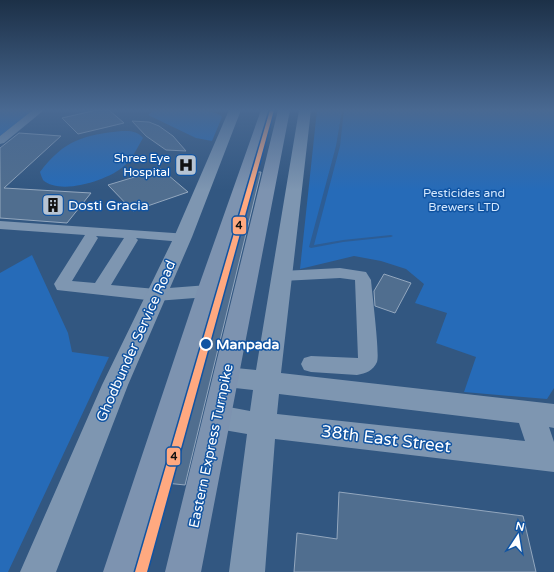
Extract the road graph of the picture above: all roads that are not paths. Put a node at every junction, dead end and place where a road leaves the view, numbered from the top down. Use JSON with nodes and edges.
{"nodes":[{"id":1,"x":224,"y":137,"type":"edge"},
{"id":2,"x":255,"y":137,"type":"edge"},
{"id":3,"x":278,"y":137,"type":"edge"},
{"id":4,"x":301,"y":137,"type":"edge"},
{"id":5,"x":0,"y":231,"type":"edge"},
{"id":6,"x":90,"y":238,"type":"junction"},
{"id":7,"x":130,"y":240,"type":"junction"},
{"id":8,"x":182,"y":240,"type":"junction"},
{"id":9,"x":282,"y":276,"type":"junction"},
{"id":10,"x":100,"y":290,"type":"junction"},
{"id":11,"x":208,"y":291,"type":"junction"},
{"id":12,"x":156,"y":295,"type":"junction"},
{"id":13,"x":311,"y":364,"type":"dead end"},
{"id":14,"x":226,"y":377,"type":"junction"},
{"id":15,"x":267,"y":382,"type":"junction"},
{"id":16,"x":542,"y":415,"type":"edge"},
{"id":17,"x":218,"y":417,"type":"junction"},
{"id":18,"x":263,"y":425,"type":"junction"},
{"id":19,"x":550,"y":457,"type":"edge"},
{"id":20,"x":38,"y":572,"type":"edge"},
{"id":21,"x":120,"y":572,"type":"edge"},
{"id":22,"x":183,"y":572,"type":"edge"},
{"id":23,"x":247,"y":572,"type":"edge"}],
"edges":[{"from":1,"to":8,"type":"street","name":"Ghodbunder Service Road"},
{"from":2,"to":11,"type":"main road"},
{"from":3,"to":14,"type":"main road","name":"Eastern Express Turnpike"},
{"from":4,"to":9,"type":"street"},
{"from":5,"to":6,"type":"street"},
{"from":5,"to":8,"type":"street"},
{"from":6,"to":7,"type":"street"},
{"from":6,"to":10,"type":"street"},
{"from":7,"to":8,"type":"street"},
{"from":7,"to":10,"type":"street"},
{"from":8,"to":12,"type":"street","name":"Ghodbunder Service Road"},
{"from":9,"to":13,"type":"street"},
{"from":9,"to":15,"type":"street"},
{"from":10,"to":12,"type":"street"},
{"from":11,"to":12,"type":"street"},
{"from":11,"to":21,"type":"main road"},
{"from":12,"to":20,"type":"street","name":"Ghodbunder Service Road"},
{"from":14,"to":15,"type":"street"},
{"from":14,"to":17,"type":"main road","name":"Eastern Express Turnpike"},
{"from":15,"to":16,"type":"street"},
{"from":15,"to":18,"type":"street"},
{"from":16,"to":19,"type":"street"},
{"from":17,"to":18,"type":"street","name":"38th East Street"},
{"from":17,"to":22,"type":"main road","name":"Eastern Express Turnpike"},
{"from":18,"to":19,"type":"street","name":"38th East Street"},
{"from":18,"to":23,"type":"street"}]}
